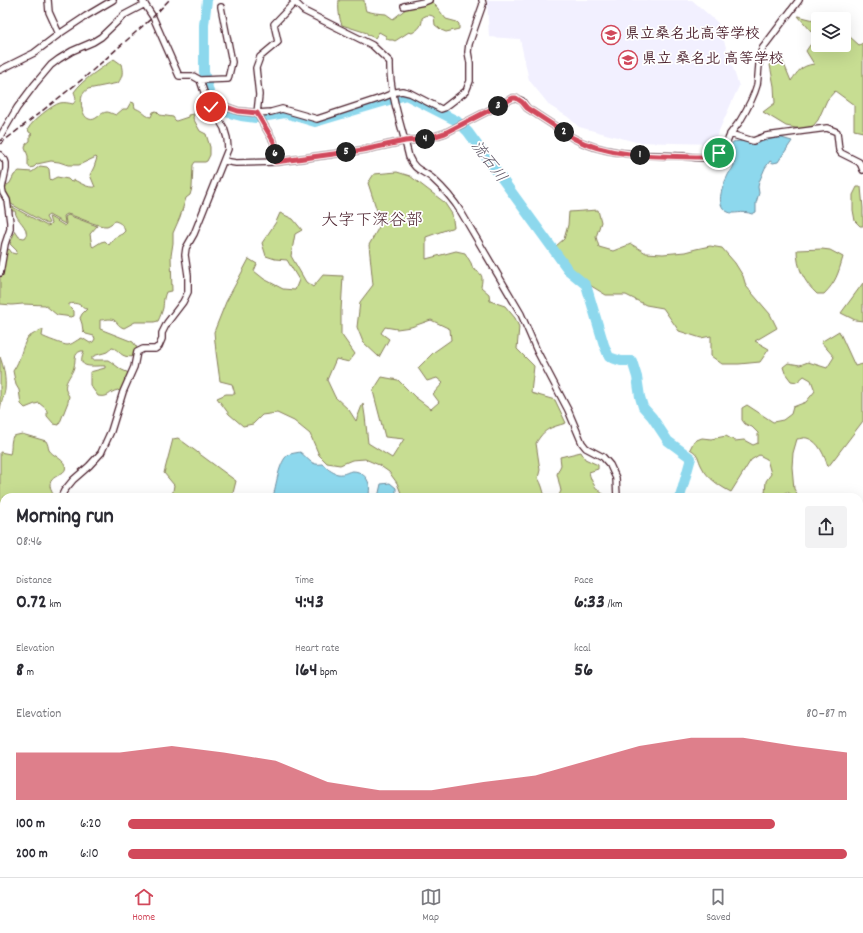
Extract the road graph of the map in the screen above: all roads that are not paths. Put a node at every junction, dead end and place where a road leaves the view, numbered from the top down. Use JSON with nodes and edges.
{"nodes":[{"id":1,"x":48,"y":0,"type":"edge"},
{"id":2,"x":113,"y":0,"type":"edge"},
{"id":3,"x":429,"y":0,"type":"edge"},
{"id":4,"x":482,"y":0,"type":"edge"},
{"id":5,"x":799,"y":0,"type":"edge"},
{"id":6,"x":294,"y":1,"type":"edge"},
{"id":7,"x":144,"y":2,"type":"edge"},
{"id":8,"x":404,"y":6,"type":"dead end"},
{"id":9,"x":221,"y":7,"type":"dead end"},
{"id":10,"x":59,"y":34,"type":"junction"},
{"id":11,"x":0,"y":70,"type":"edge"},
{"id":12,"x":200,"y":80,"type":"junction"},
{"id":13,"x":392,"y":93,"type":"junction"},
{"id":14,"x":213,"y":108,"type":"junction"},
{"id":15,"x":257,"y":113,"type":"junction"},
{"id":16,"x":730,"y":134,"type":"junction"},
{"id":17,"x":0,"y":137,"type":"edge"},
{"id":18,"x":405,"y":141,"type":"junction"},
{"id":19,"x":0,"y":155,"type":"edge"},
{"id":20,"x":224,"y":161,"type":"junction"},
{"id":21,"x":275,"y":162,"type":"junction"},
{"id":22,"x":863,"y":170,"type":"edge"},
{"id":23,"x":0,"y":272,"type":"edge"},
{"id":24,"x":63,"y":493,"type":"edge"},
{"id":25,"x":617,"y":493,"type":"edge"}],
"edges":[{"from":1,"to":10,"type":"street"},
{"from":2,"to":10,"type":"street"},
{"from":3,"to":8,"type":"street"},
{"from":4,"to":13,"type":"street"},
{"from":5,"to":16,"type":"street"},
{"from":6,"to":13,"type":"street"},
{"from":6,"to":15,"type":"street"},
{"from":7,"to":12,"type":"street"},
{"from":7,"to":17,"type":"street"},
{"from":9,"to":12,"type":"street"},
{"from":10,"to":11,"type":"street"},
{"from":12,"to":14,"type":"street"},
{"from":13,"to":15,"type":"street"},
{"from":13,"to":18,"type":"street"},
{"from":14,"to":15,"type":"street"},
{"from":14,"to":20,"type":"street"},
{"from":15,"to":21,"type":"street"},
{"from":16,"to":18,"type":"street"},
{"from":16,"to":22,"type":"street"},
{"from":18,"to":21,"type":"street"},
{"from":18,"to":25,"type":"street"},
{"from":19,"to":23,"type":"street"},
{"from":20,"to":21,"type":"street"},
{"from":20,"to":24,"type":"street"}]}
